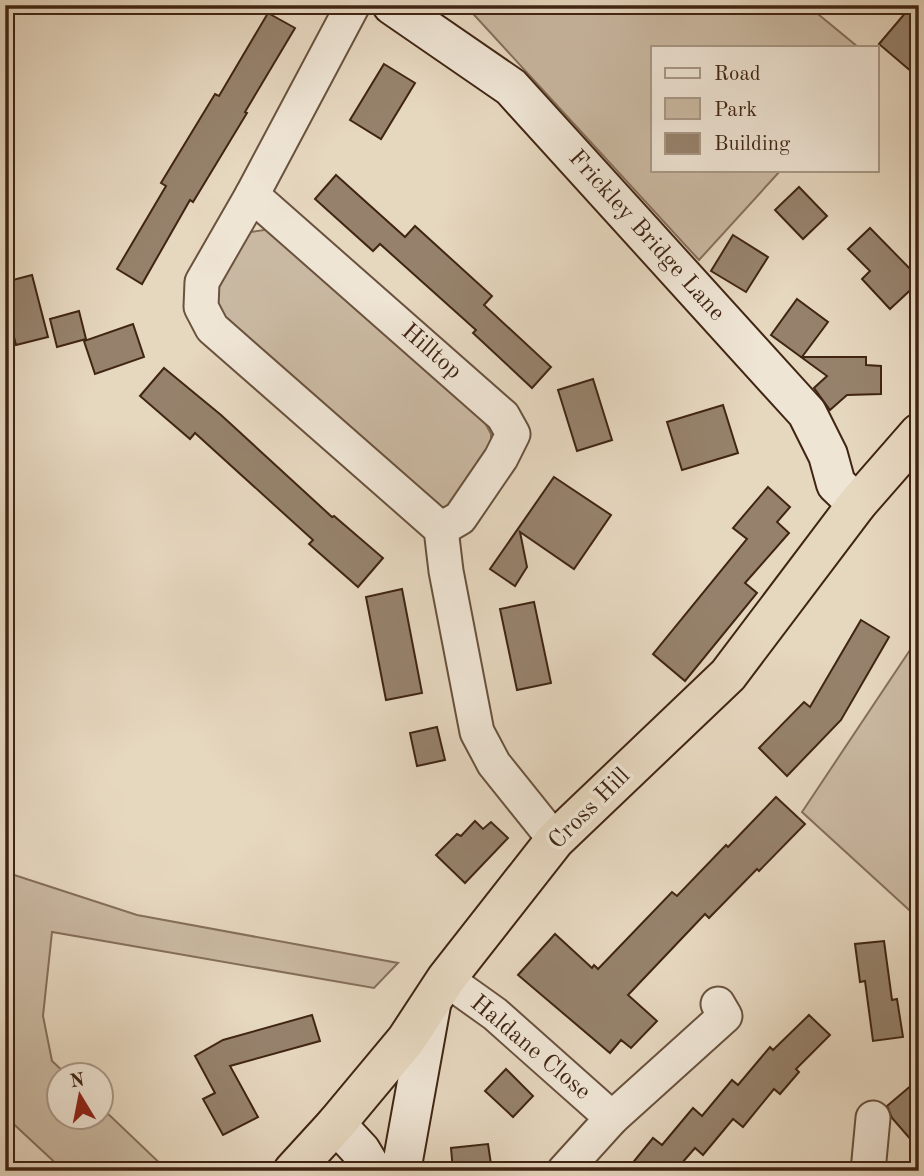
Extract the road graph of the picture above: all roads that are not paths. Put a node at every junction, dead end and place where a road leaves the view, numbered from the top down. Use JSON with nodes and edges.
{"nodes":[{"id":1,"x":353,"y":5,"type":"edge"},
{"id":2,"x":392,"y":5,"type":"edge"},
{"id":3,"x":252,"y":195,"type":"junction"},
{"id":4,"x":919,"y":432,"type":"edge"},
{"id":5,"x":857,"y":504,"type":"junction"},
{"id":6,"x":441,"y":529,"type":"junction"},
{"id":7,"x":555,"y":840,"type":"junction"},
{"id":8,"x":438,"y":992,"type":"junction"},
{"id":9,"x":718,"y":1004,"type":"dead end"},
{"id":10,"x":612,"y":1118,"type":"junction"},
{"id":11,"x":873,"y":1118,"type":"dead end"},
{"id":12,"x":336,"y":1124,"type":"junction"},
{"id":13,"x":293,"y":1171,"type":"edge"},
{"id":14,"x":373,"y":1171,"type":"edge"},
{"id":15,"x":401,"y":1171,"type":"edge"},
{"id":16,"x":564,"y":1171,"type":"edge"},
{"id":17,"x":868,"y":1171,"type":"edge"}],
"edges":[{"from":1,"to":3,"type":"street"},
{"from":2,"to":5,"type":"street","name":"Frickley Bridge Lane"},
{"from":3,"to":6,"type":"street"},
{"from":3,"to":6,"type":"street","name":"Hilltop"},
{"from":4,"to":5,"type":"highway","name":"Cross Hill"},
{"from":5,"to":7,"type":"highway","name":"Cross Hill"},
{"from":6,"to":7,"type":"street"},
{"from":7,"to":8,"type":"highway","name":"Cross Hill"},
{"from":8,"to":10,"type":"street","name":"Haldane Close"},
{"from":8,"to":12,"type":"highway","name":"Cross Hill"},
{"from":8,"to":15,"type":"street"},
{"from":9,"to":10,"type":"street","name":"Haldane Close"},
{"from":10,"to":16,"type":"street","name":"Haldane Close"},
{"from":11,"to":17,"type":"street"},
{"from":12,"to":13,"type":"highway","name":"Cross Hill"},
{"from":12,"to":14,"type":"street"}]}
